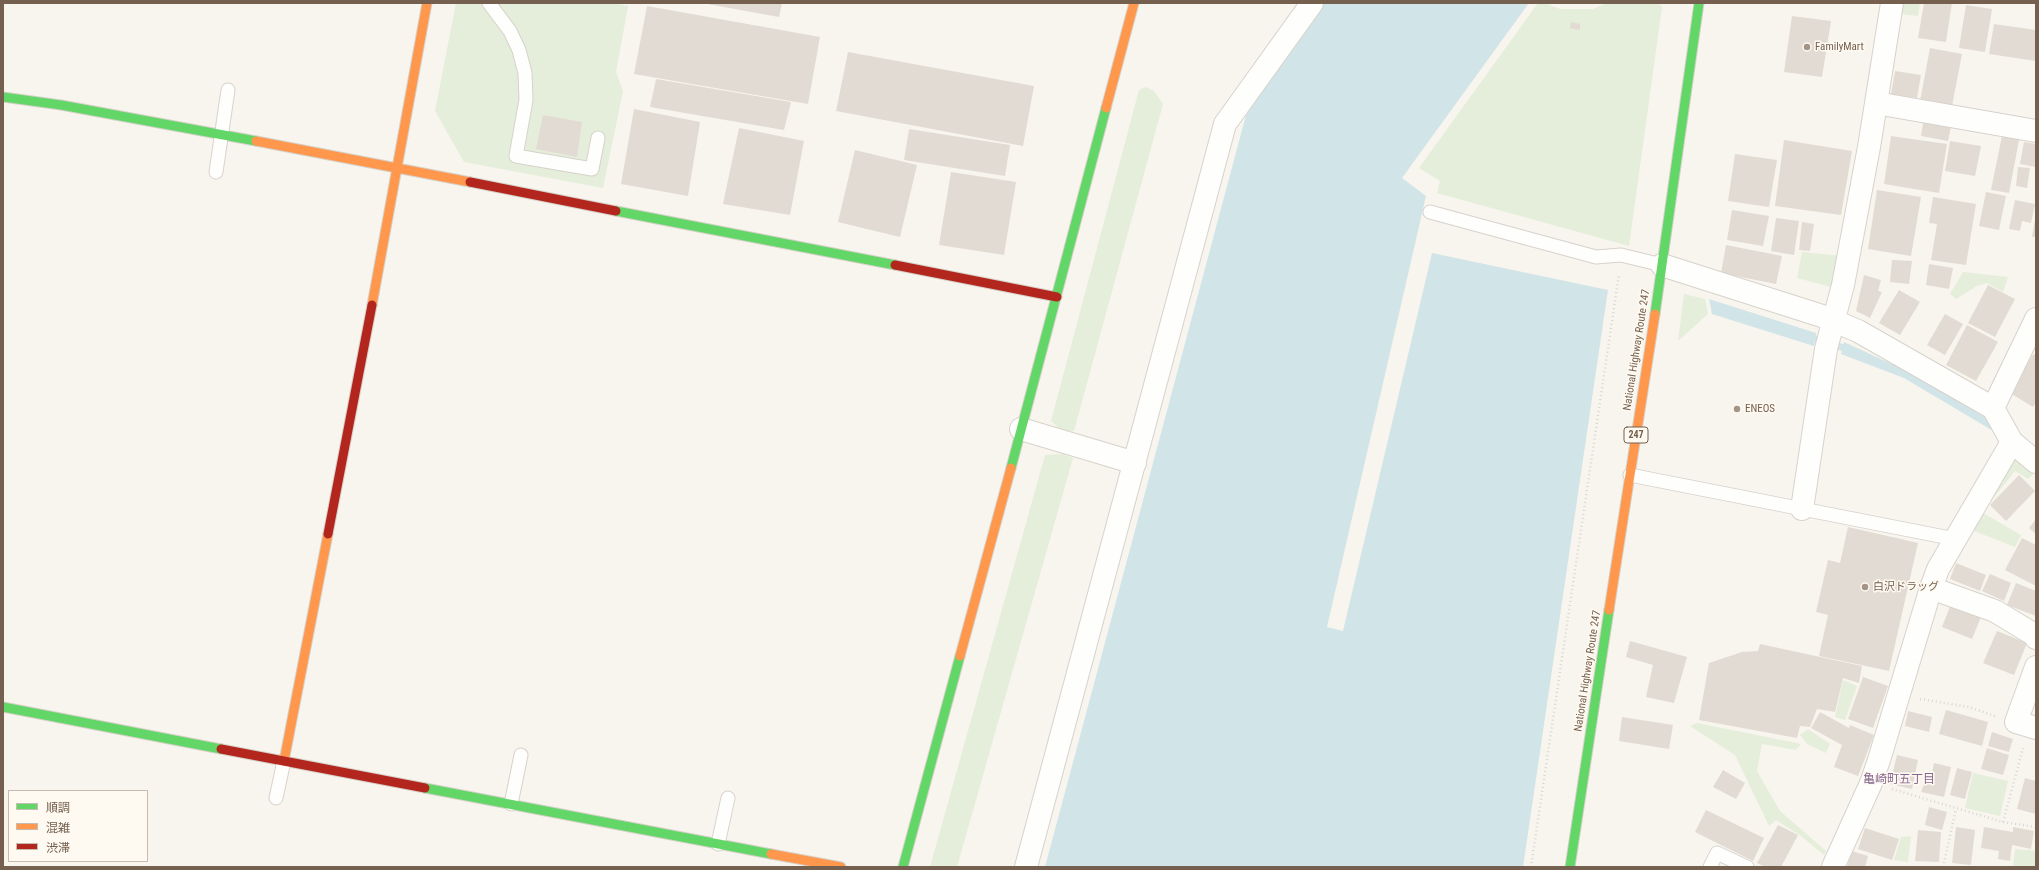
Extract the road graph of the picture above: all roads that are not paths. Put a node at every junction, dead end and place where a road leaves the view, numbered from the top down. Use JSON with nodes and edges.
{"nodes":[{"id":1,"x":428,"y":3,"type":"edge"},
{"id":2,"x":489,"y":3,"type":"edge"},
{"id":3,"x":1134,"y":3,"type":"edge"},
{"id":4,"x":1312,"y":3,"type":"edge"},
{"id":5,"x":1699,"y":3,"type":"edge"},
{"id":6,"x":1892,"y":3,"type":"edge"},
{"id":7,"x":228,"y":90,"type":"dead end"},
{"id":8,"x":3,"y":97,"type":"edge"},
{"id":9,"x":1876,"y":103,"type":"junction"},
{"id":10,"x":2036,"y":131,"type":"edge"},
{"id":11,"x":223,"y":135,"type":"junction"},
{"id":12,"x":598,"y":138,"type":"dead end"},
{"id":13,"x":398,"y":168,"type":"junction"},
{"id":14,"x":216,"y":172,"type":"dead end"},
{"id":15,"x":1430,"y":212,"type":"dead end"},
{"id":16,"x":1662,"y":265,"type":"junction"},
{"id":17,"x":1057,"y":296,"type":"junction"},
{"id":18,"x":2036,"y":319,"type":"edge"},
{"id":19,"x":1830,"y":332,"type":"junction"},
{"id":20,"x":1993,"y":408,"type":"junction"},
{"id":21,"x":1021,"y":429,"type":"junction"},
{"id":22,"x":2012,"y":442,"type":"junction"},
{"id":23,"x":1135,"y":462,"type":"junction"},
{"id":24,"x":2036,"y":462,"type":"edge"},
{"id":25,"x":1630,"y":475,"type":"junction"},
{"id":26,"x":1802,"y":509,"type":"junction"},
{"id":27,"x":1954,"y":539,"type":"junction"},
{"id":28,"x":1931,"y":588,"type":"junction"},
{"id":29,"x":2036,"y":638,"type":"edge"},
{"id":30,"x":2036,"y":668,"type":"edge"},
{"id":31,"x":3,"y":707,"type":"edge"},
{"id":32,"x":2027,"y":725,"type":"edge"},
{"id":33,"x":521,"y":755,"type":"dead end"},
{"id":34,"x":284,"y":761,"type":"junction"},
{"id":35,"x":276,"y":798,"type":"dead end"},
{"id":36,"x":728,"y":798,"type":"dead end"},
{"id":37,"x":511,"y":804,"type":"junction"},
{"id":38,"x":718,"y":844,"type":"junction"},
{"id":39,"x":841,"y":867,"type":"edge"},
{"id":40,"x":903,"y":867,"type":"edge"},
{"id":41,"x":1026,"y":867,"type":"edge"},
{"id":42,"x":1570,"y":867,"type":"edge"},
{"id":43,"x":1710,"y":867,"type":"edge"},
{"id":44,"x":1747,"y":867,"type":"edge"},
{"id":45,"x":1833,"y":867,"type":"edge"}],
"edges":[{"from":1,"to":13,"type":"main road"},
{"from":2,"to":12,"type":"lane"},
{"from":3,"to":17,"type":"main road"},
{"from":4,"to":23,"type":"street"},
{"from":5,"to":16,"type":"main road","name":"National Highway Route 247","number":"247"},
{"from":6,"to":9,"type":"street"},
{"from":7,"to":11,"type":"lane"},
{"from":8,"to":11,"type":"main road"},
{"from":9,"to":10,"type":"street"},
{"from":9,"to":19,"type":"street"},
{"from":11,"to":13,"type":"main road"},
{"from":11,"to":14,"type":"lane"},
{"from":13,"to":17,"type":"main road"},
{"from":13,"to":34,"type":"main road"},
{"from":15,"to":16,"type":"lane"},
{"from":16,"to":19,"type":"street"},
{"from":16,"to":25,"type":"main road","name":"National Highway Route 247","number":"247"},
{"from":17,"to":21,"type":"main road"},
{"from":18,"to":20,"type":"street"},
{"from":19,"to":20,"type":"street"},
{"from":19,"to":26,"type":"street"},
{"from":20,"to":22,"type":"street"},
{"from":21,"to":23,"type":"street"},
{"from":21,"to":40,"type":"main road"},
{"from":22,"to":24,"type":"street"},
{"from":22,"to":27,"type":"street"},
{"from":23,"to":41,"type":"street"},
{"from":25,"to":26,"type":"lane"},
{"from":25,"to":42,"type":"main road","name":"National Highway Route 247","number":"247"},
{"from":26,"to":27,"type":"lane"},
{"from":27,"to":28,"type":"street"},
{"from":28,"to":29,"type":"street"},
{"from":28,"to":45,"type":"street"},
{"from":30,"to":32,"type":"street"},
{"from":31,"to":34,"type":"main road"},
{"from":33,"to":37,"type":"lane"},
{"from":34,"to":35,"type":"lane"},
{"from":34,"to":37,"type":"main road"},
{"from":36,"to":38,"type":"lane"},
{"from":37,"to":38,"type":"main road"},
{"from":38,"to":39,"type":"main road"},
{"from":43,"to":44,"type":"lane"}]}
